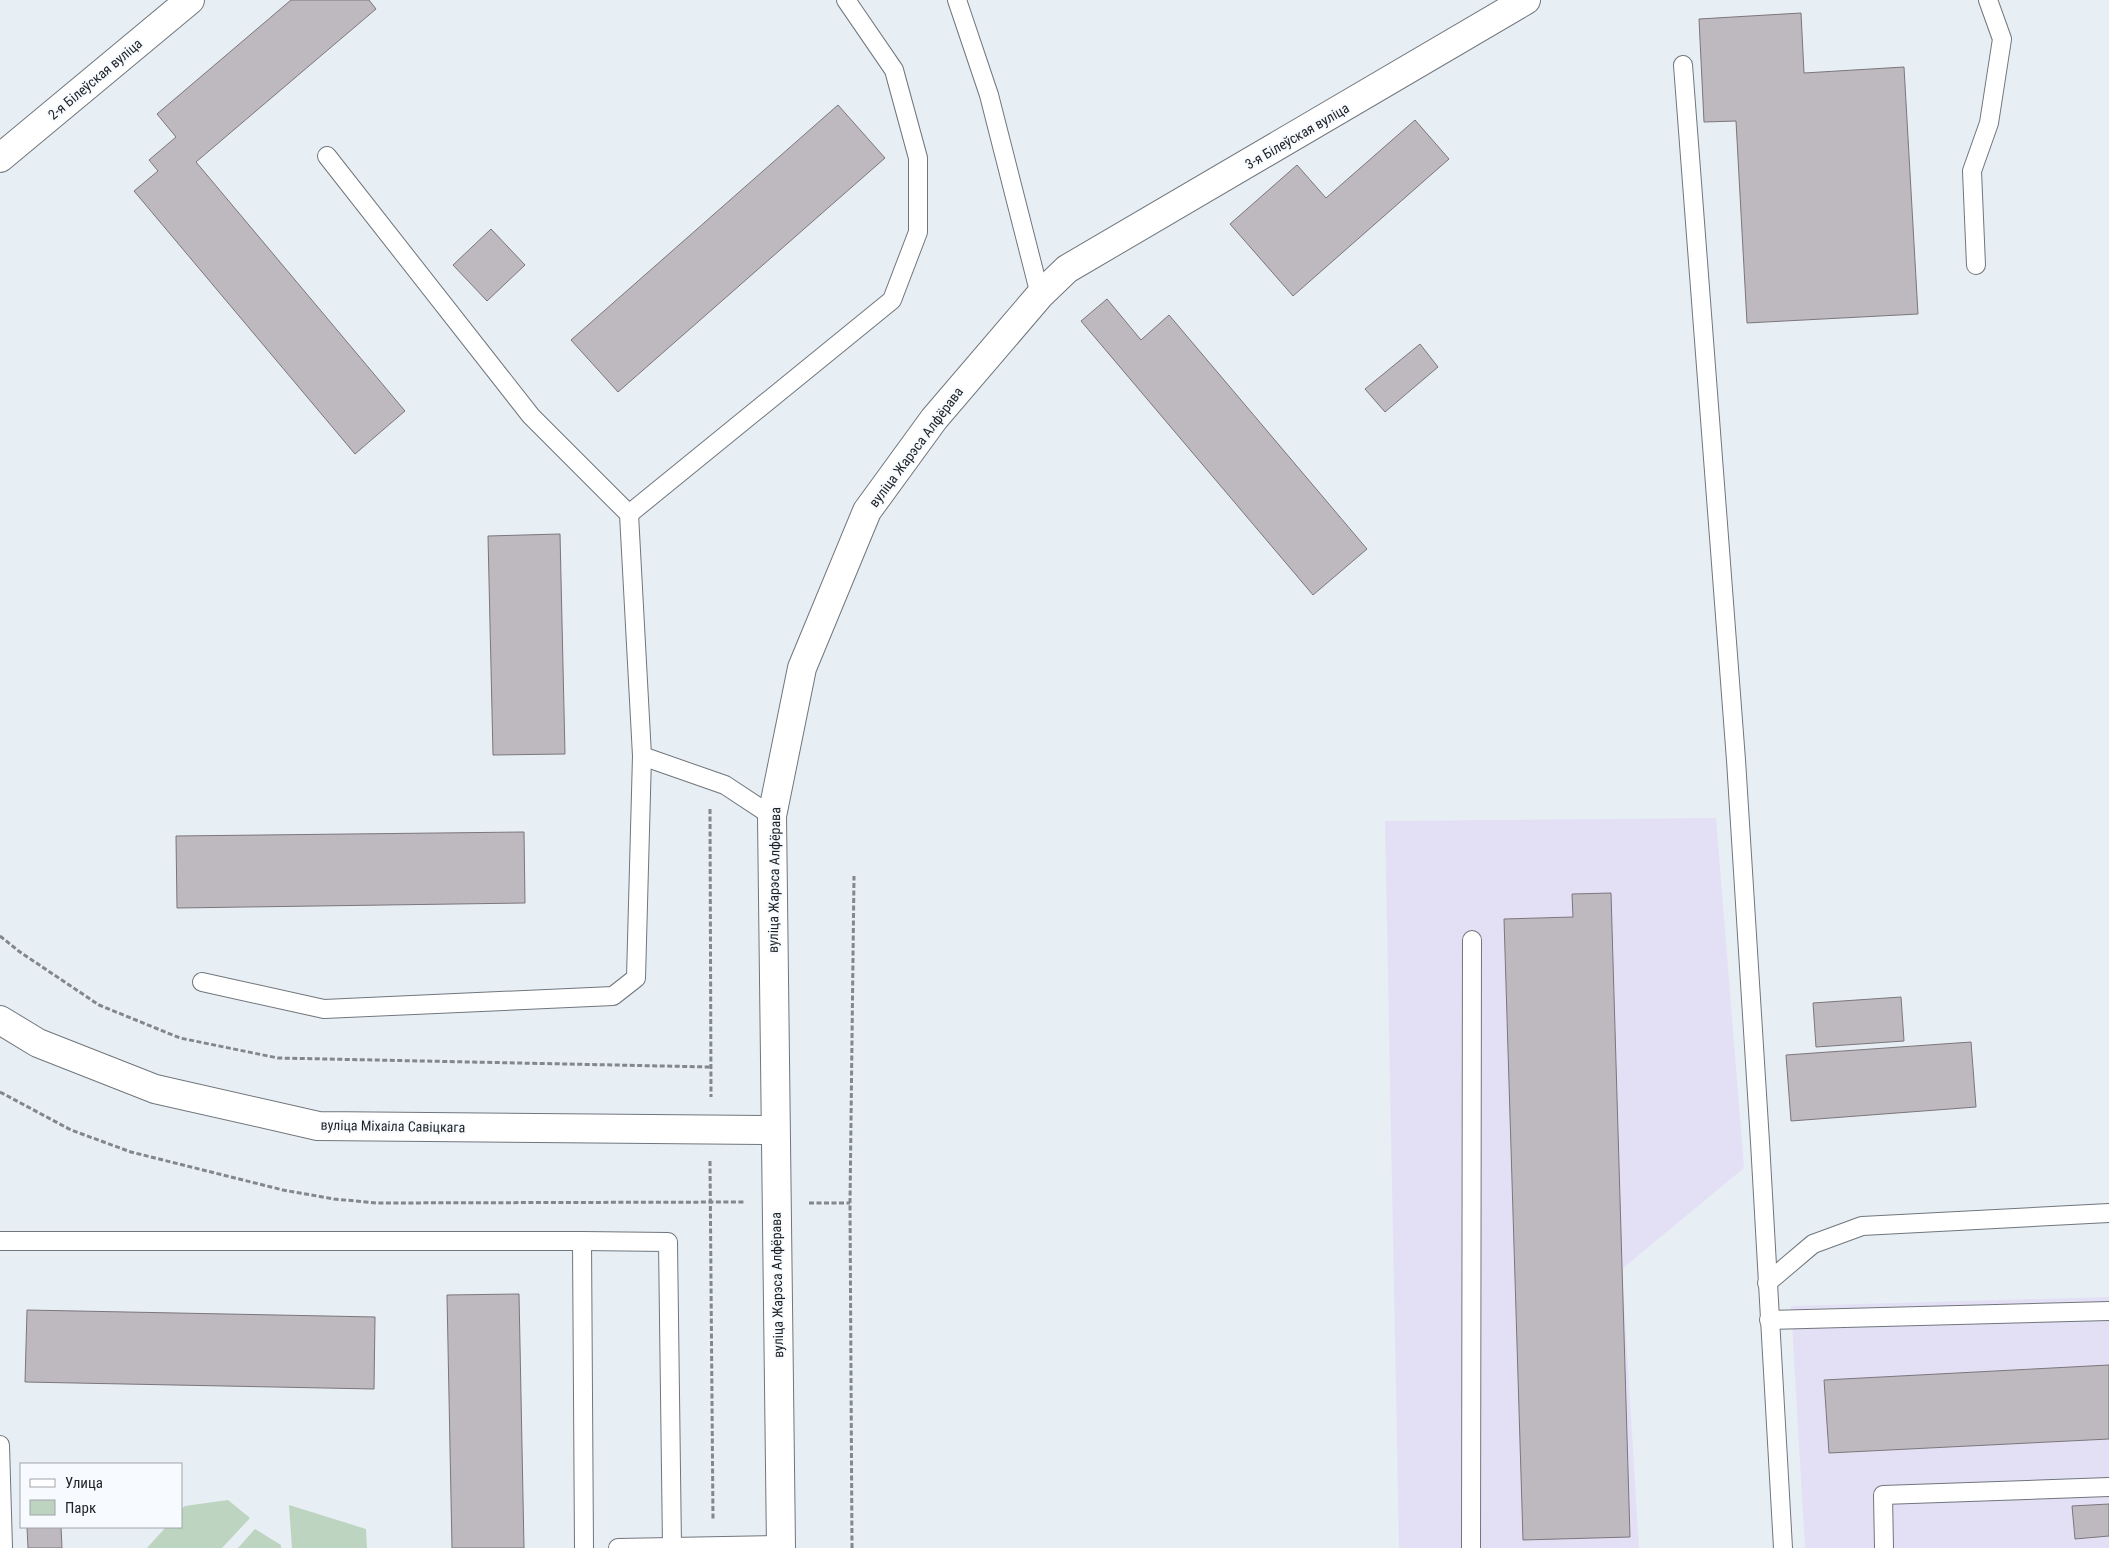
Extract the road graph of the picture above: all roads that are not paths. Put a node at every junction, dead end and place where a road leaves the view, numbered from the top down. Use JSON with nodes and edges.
{"nodes":[{"id":1,"x":190,"y":0,"type":"edge"},
{"id":2,"x":846,"y":0,"type":"edge"},
{"id":3,"x":956,"y":0,"type":"edge"},
{"id":4,"x":1526,"y":0,"type":"edge"},
{"id":5,"x":1988,"y":0,"type":"edge"},
{"id":6,"x":1683,"y":65,"type":"dead end"},
{"id":7,"x":327,"y":156,"type":"dead end"},
{"id":8,"x":0,"y":158,"type":"edge"},
{"id":9,"x":1976,"y":265,"type":"dead end"},
{"id":10,"x":1067,"y":269,"type":"joint"},
{"id":11,"x":1040,"y":295,"type":"junction"},
{"id":12,"x":629,"y":514,"type":"junction"},
{"id":13,"x":642,"y":756,"type":"junction"},
{"id":14,"x":772,"y":816,"type":"junction"},
{"id":15,"x":1472,"y":940,"type":"dead end"},
{"id":16,"x":202,"y":982,"type":"dead end"},
{"id":17,"x":0,"y":1020,"type":"edge"},
{"id":18,"x":775,"y":1130,"type":"junction"},
{"id":19,"x":2109,"y":1213,"type":"edge"},
{"id":20,"x":0,"y":1241,"type":"edge"},
{"id":21,"x":582,"y":1241,"type":"junction"},
{"id":22,"x":1767,"y":1283,"type":"junction"},
{"id":23,"x":2109,"y":1311,"type":"edge"},
{"id":24,"x":1769,"y":1320,"type":"junction"},
{"id":25,"x":0,"y":1445,"type":"edge"},
{"id":26,"x":2109,"y":1487,"type":"edge"},
{"id":27,"x":672,"y":1547,"type":"edge"},
{"id":28,"x":781,"y":1547,"type":"edge"},
{"id":29,"x":3,"y":1548,"type":"edge"},
{"id":30,"x":584,"y":1548,"type":"edge"},
{"id":31,"x":618,"y":1548,"type":"edge"},
{"id":32,"x":1472,"y":1548,"type":"edge"},
{"id":33,"x":1782,"y":1548,"type":"edge"},
{"id":34,"x":1884,"y":1548,"type":"edge"}],
"edges":[{"from":1,"to":8,"type":"street","name":"2-я Білеўская вуліца"},
{"from":2,"to":12,"type":"lane"},
{"from":3,"to":11,"type":"lane"},
{"from":4,"to":10,"type":"street","name":"3-я Білеўская вуліца"},
{"from":5,"to":9,"type":"lane"},
{"from":6,"to":22,"type":"lane"},
{"from":7,"to":12,"type":"lane"},
{"from":10,"to":11,"type":"street","name":"вуліца Жарэса Алфёрава"},
{"from":11,"to":14,"type":"street","name":"вуліца Жарэса Алфёрава"},
{"from":12,"to":13,"type":"lane"},
{"from":13,"to":14,"type":"lane"},
{"from":13,"to":16,"type":"lane"},
{"from":14,"to":18,"type":"street","name":"вуліца Жарэса Алфёрава"},
{"from":15,"to":32,"type":"lane"},
{"from":17,"to":18,"type":"street","name":"вуліца Міхаіла Савіцкага"},
{"from":18,"to":28,"type":"street","name":"вуліца Жарэса Алфёрава"},
{"from":19,"to":22,"type":"lane"},
{"from":20,"to":21,"type":"lane"},
{"from":21,"to":27,"type":"lane"},
{"from":21,"to":30,"type":"lane"},
{"from":22,"to":24,"type":"lane"},
{"from":23,"to":24,"type":"lane"},
{"from":24,"to":33,"type":"lane"},
{"from":25,"to":29,"type":"lane"},
{"from":26,"to":34,"type":"lane"},
{"from":27,"to":28,"type":"lane"},
{"from":27,"to":31,"type":"lane"}]}
